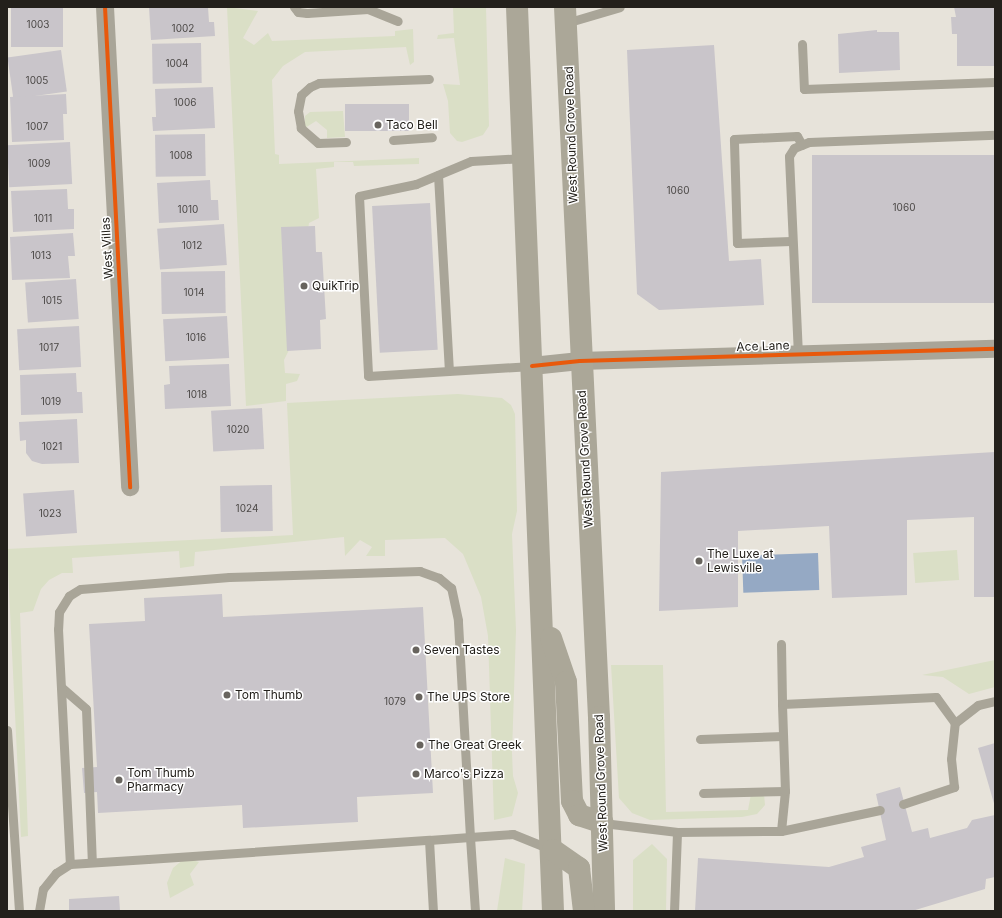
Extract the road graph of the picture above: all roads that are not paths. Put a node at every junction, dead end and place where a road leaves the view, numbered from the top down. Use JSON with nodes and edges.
{"nodes":[{"id":1,"x":105,"y":7,"type":"edge"},
{"id":2,"x":294,"y":7,"type":"edge"},
{"id":3,"x":517,"y":7,"type":"edge"},
{"id":4,"x":620,"y":7,"type":"edge"},
{"id":5,"x":566,"y":15,"type":"edge"},
{"id":6,"x":398,"y":21,"type":"dead end"},
{"id":7,"x":802,"y":44,"type":"dead end"},
{"id":8,"x":429,"y":79,"type":"dead end"},
{"id":9,"x":995,"y":82,"type":"edge"},
{"id":10,"x":995,"y":135,"type":"edge"},
{"id":11,"x":432,"y":138,"type":"dead end"},
{"id":12,"x":393,"y":140,"type":"dead end"},
{"id":13,"x":346,"y":142,"type":"dead end"},
{"id":14,"x":802,"y":145,"type":"junction"},
{"id":15,"x":523,"y":158,"type":"junction"},
{"id":16,"x":438,"y":175,"type":"junction"},
{"id":17,"x":791,"y":241,"type":"junction"},
{"id":18,"x":995,"y":349,"type":"edge"},
{"id":19,"x":798,"y":355,"type":"junction"},
{"id":20,"x":580,"y":361,"type":"junction"},
{"id":21,"x":532,"y":366,"type":"junction"},
{"id":22,"x":449,"y":371,"type":"junction"},
{"id":23,"x":130,"y":487,"type":"dead end"},
{"id":24,"x":543,"y":614,"type":"junction"},
{"id":25,"x":781,"y":644,"type":"dead end"},
{"id":26,"x":61,"y":687,"type":"junction"},
{"id":27,"x":995,"y":702,"type":"edge"},
{"id":28,"x":782,"y":704,"type":"junction"},
{"id":29,"x":955,"y":723,"type":"junction"},
{"id":30,"x":7,"y":730,"type":"edge"},
{"id":31,"x":783,"y":736,"type":"junction"},
{"id":32,"x":700,"y":739,"type":"dead end"},
{"id":33,"x":785,"y":791,"type":"junction"},
{"id":34,"x":703,"y":793,"type":"dead end"},
{"id":35,"x":903,"y":804,"type":"dead end"},
{"id":36,"x":880,"y":810,"type":"dead end"},
{"id":37,"x":603,"y":823,"type":"junction"},
{"id":38,"x":781,"y":831,"type":"junction"},
{"id":39,"x":677,"y":832,"type":"junction"},
{"id":40,"x":470,"y":837,"type":"junction"},
{"id":41,"x":430,"y":840,"type":"junction"},
{"id":42,"x":553,"y":850,"type":"junction"},
{"id":43,"x":92,"y":862,"type":"junction"},
{"id":44,"x":70,"y":864,"type":"junction"},
{"id":45,"x":19,"y":911,"type":"edge"},
{"id":46,"x":39,"y":911,"type":"edge"},
{"id":47,"x":433,"y":911,"type":"edge"},
{"id":48,"x":475,"y":911,"type":"edge"},
{"id":49,"x":553,"y":911,"type":"edge"},
{"id":50,"x":584,"y":911,"type":"edge"},
{"id":51,"x":604,"y":911,"type":"edge"},
{"id":52,"x":674,"y":911,"type":"edge"}],
"edges":[{"from":1,"to":23,"type":"street","name":"West Villas"},
{"from":2,"to":6,"type":"lane"},
{"from":3,"to":15,"type":"main road"},
{"from":4,"to":5,"type":"lane"},
{"from":5,"to":20,"type":"main road","name":"West Round Grove Road"},
{"from":7,"to":9,"type":"lane"},
{"from":8,"to":13,"type":"lane"},
{"from":10,"to":14,"type":"lane"},
{"from":11,"to":12,"type":"lane"},
{"from":14,"to":17,"type":"lane"},
{"from":14,"to":17,"type":"lane"},
{"from":15,"to":16,"type":"lane"},
{"from":15,"to":21,"type":"main road"},
{"from":16,"to":22,"type":"lane"},
{"from":16,"to":22,"type":"lane"},
{"from":17,"to":19,"type":"lane"},
{"from":18,"to":19,"type":"street","name":"Ace Lane"},
{"from":19,"to":20,"type":"street","name":"Ace Lane"},
{"from":20,"to":21,"type":"street","name":"Ace Lane"},
{"from":20,"to":37,"type":"main road","name":"West Round Grove Road"},
{"from":21,"to":22,"type":"lane"},
{"from":21,"to":24,"type":"main road"},
{"from":24,"to":37,"type":"main road"},
{"from":24,"to":42,"type":"main road"},
{"from":25,"to":28,"type":"lane"},
{"from":26,"to":40,"type":"lane"},
{"from":26,"to":43,"type":"lane"},
{"from":26,"to":44,"type":"lane"},
{"from":27,"to":29,"type":"lane"},
{"from":28,"to":29,"type":"lane"},
{"from":28,"to":31,"type":"lane"},
{"from":29,"to":35,"type":"lane"},
{"from":30,"to":45,"type":"lane"},
{"from":31,"to":32,"type":"lane"},
{"from":31,"to":33,"type":"lane"},
{"from":33,"to":34,"type":"lane"},
{"from":33,"to":38,"type":"lane"},
{"from":36,"to":38,"type":"lane"},
{"from":37,"to":39,"type":"lane"},
{"from":37,"to":51,"type":"main road","name":"West Round Grove Road"},
{"from":38,"to":39,"type":"lane"},
{"from":39,"to":52,"type":"lane"},
{"from":40,"to":41,"type":"lane"},
{"from":40,"to":42,"type":"lane"},
{"from":40,"to":48,"type":"lane"},
{"from":41,"to":43,"type":"lane"},
{"from":41,"to":47,"type":"lane"},
{"from":42,"to":49,"type":"main road"},
{"from":42,"to":50,"type":"main road"},
{"from":43,"to":44,"type":"lane"},
{"from":44,"to":46,"type":"lane"}]}
